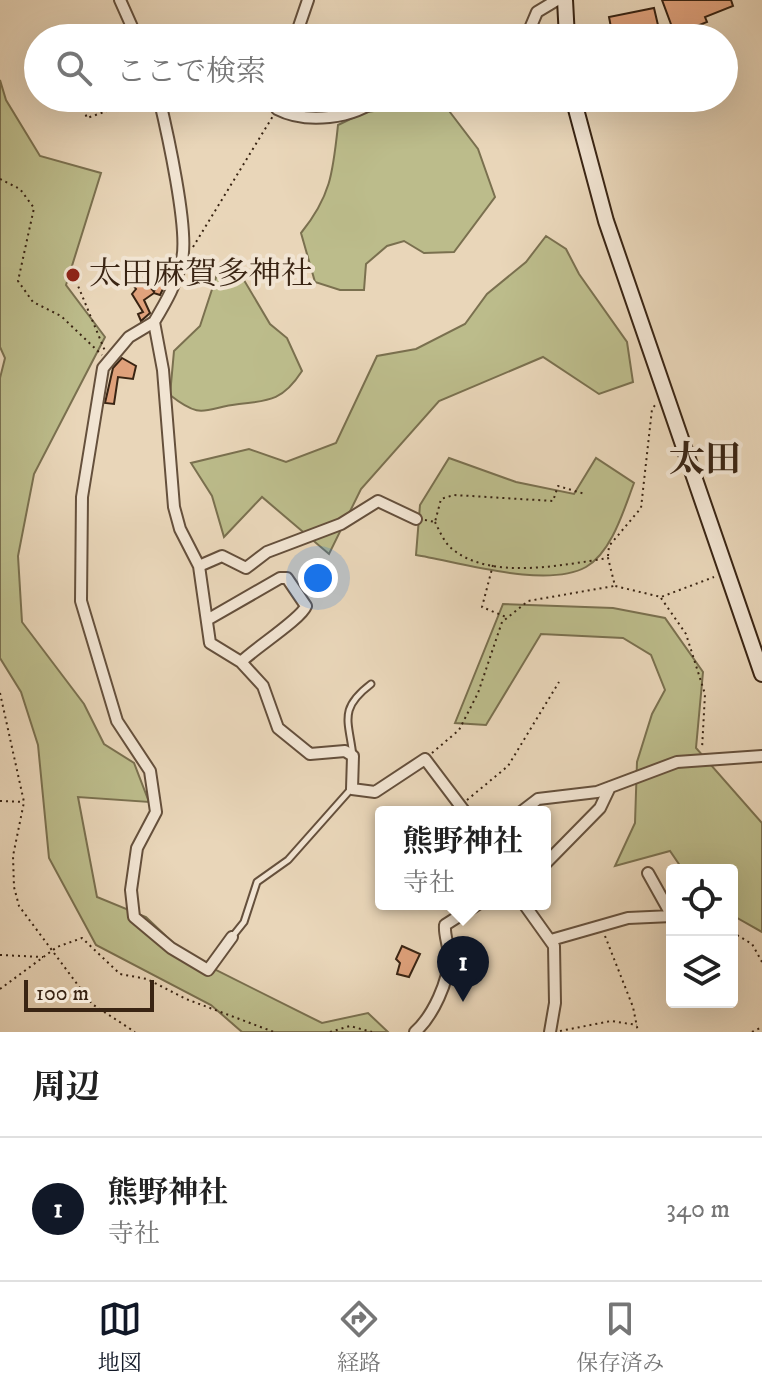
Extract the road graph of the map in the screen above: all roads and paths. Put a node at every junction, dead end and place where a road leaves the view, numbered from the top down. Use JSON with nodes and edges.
{"nodes":[{"id":1,"x":120,"y":0,"type":"edge"},
{"id":2,"x":308,"y":0,"type":"edge"},
{"id":3,"x":557,"y":0,"type":"edge"},
{"id":4,"x":565,"y":0,"type":"edge"},
{"id":5,"x":131,"y":24,"type":"edge"},
{"id":6,"x":300,"y":24,"type":"edge"},
{"id":7,"x":532,"y":24,"type":"edge"},
{"id":8,"x":566,"y":24,"type":"edge"},
{"id":9,"x":85,"y":112,"type":"edge"},
{"id":10,"x":104,"y":112,"type":"edge"},
{"id":11,"x":162,"y":112,"type":"edge"},
{"id":12,"x":271,"y":112,"type":"edge"},
{"id":13,"x":284,"y":112,"type":"edge"},
{"id":14,"x":352,"y":112,"type":"edge"},
{"id":15,"x":576,"y":112,"type":"edge"},
{"id":16,"x":0,"y":179,"type":"edge"},
{"id":17,"x":183,"y":256,"type":"junction"},
{"id":18,"x":76,"y":281,"type":"dead end"},
{"id":19,"x":154,"y":322,"type":"junction"},
{"id":20,"x":108,"y":360,"type":"junction"},
{"id":21,"x":665,"y":390,"type":"junction"},
{"id":22,"x":585,"y":494,"type":"dead end"},
{"id":23,"x":416,"y":519,"type":"joint"},
{"id":24,"x":435,"y":522,"type":"junction"},
{"id":25,"x":608,"y":558,"type":"junction"},
{"id":26,"x":493,"y":564,"type":"junction"},
{"id":27,"x":199,"y":566,"type":"junction"},
{"id":28,"x":728,"y":571,"type":"junction"},
{"id":29,"x":615,"y":586,"type":"junction"},
{"id":30,"x":661,"y":597,"type":"junction"},
{"id":31,"x":507,"y":618,"type":"junction"},
{"id":32,"x":207,"y":620,"type":"junction"},
{"id":33,"x":241,"y":662,"type":"junction"},
{"id":34,"x":762,"y":674,"type":"edge"},
{"id":35,"x":559,"y":682,"type":"dead end"},
{"id":36,"x":371,"y":684,"type":"dead end"},
{"id":37,"x":0,"y":693,"type":"edge"},
{"id":38,"x":353,"y":756,"type":"junction"},
{"id":39,"x":762,"y":756,"type":"edge"},
{"id":40,"x":425,"y":759,"type":"junction"},
{"id":41,"x":701,"y":760,"type":"junction"},
{"id":42,"x":610,"y":787,"type":"junction"},
{"id":43,"x":352,"y":789,"type":"junction"},
{"id":44,"x":0,"y":801,"type":"edge"},
{"id":45,"x":24,"y":802,"type":"junction"},
{"id":46,"x":460,"y":806,"type":"edge"},
{"id":47,"x":465,"y":806,"type":"edge"},
{"id":48,"x":529,"y":806,"type":"edge"},
{"id":49,"x":551,"y":858,"type":"edge"},
{"id":50,"x":648,"y":873,"type":"dead end"},
{"id":51,"x":469,"y":910,"type":"edge"},
{"id":52,"x":528,"y":910,"type":"edge"},
{"id":53,"x":601,"y":928,"type":"junction"},
{"id":54,"x":738,"y":936,"type":"edge"},
{"id":55,"x":232,"y":937,"type":"joint"},
{"id":56,"x":551,"y":940,"type":"junction"},
{"id":57,"x":52,"y":951,"type":"junction"},
{"id":58,"x":0,"y":955,"type":"edge"},
{"id":59,"x":760,"y":955,"type":"edge"},
{"id":60,"x":44,"y":958,"type":"junction"},
{"id":61,"x":762,"y":962,"type":"edge"},
{"id":62,"x":446,"y":979,"type":"junction"},
{"id":63,"x":0,"y":989,"type":"edge"},
{"id":64,"x":465,"y":994,"type":"dead end"},
{"id":65,"x":637,"y":1025,"type":"junction"},
{"id":66,"x":762,"y":1027,"type":"edge"},
{"id":67,"x":135,"y":1032,"type":"edge"},
{"id":68,"x":274,"y":1032,"type":"edge"},
{"id":69,"x":330,"y":1032,"type":"edge"},
{"id":70,"x":372,"y":1032,"type":"edge"},
{"id":71,"x":415,"y":1032,"type":"edge"},
{"id":72,"x":553,"y":1032,"type":"edge"},
{"id":73,"x":638,"y":1032,"type":"edge"},
{"id":74,"x":752,"y":1032,"type":"edge"}],
"edges":[{"from":1,"to":5,"type":"street"},
{"from":2,"to":6,"type":"street"},
{"from":3,"to":7,"type":"street"},
{"from":4,"to":8,"type":"street"},
{"from":9,"to":10,"type":"path"},
{"from":11,"to":17,"type":"street"},
{"from":12,"to":17,"type":"path"},
{"from":13,"to":14,"type":"street"},
{"from":15,"to":21,"type":"street"},
{"from":16,"to":20,"type":"path"},
{"from":17,"to":19,"type":"street"},
{"from":18,"to":20,"type":"path"},
{"from":19,"to":20,"type":"street"},
{"from":19,"to":27,"type":"street"},
{"from":20,"to":55,"type":"street"},
{"from":21,"to":25,"type":"path"},
{"from":21,"to":28,"type":"street"},
{"from":22,"to":24,"type":"path"},
{"from":23,"to":24,"type":"path"},
{"from":23,"to":27,"type":"street"},
{"from":24,"to":26,"type":"path"},
{"from":25,"to":26,"type":"path"},
{"from":25,"to":29,"type":"path"},
{"from":26,"to":31,"type":"path"},
{"from":27,"to":32,"type":"street"},
{"from":28,"to":30,"type":"path"},
{"from":28,"to":34,"type":"street"},
{"from":29,"to":30,"type":"path"},
{"from":29,"to":31,"type":"path"},
{"from":30,"to":41,"type":"path"},
{"from":31,"to":40,"type":"path"},
{"from":32,"to":33,"type":"street"},
{"from":32,"to":33,"type":"street"},
{"from":33,"to":38,"type":"street"},
{"from":35,"to":47,"type":"path"},
{"from":36,"to":38,"type":"lane"},
{"from":37,"to":45,"type":"path"},
{"from":38,"to":43,"type":"street"},
{"from":39,"to":41,"type":"street"},
{"from":40,"to":43,"type":"street"},
{"from":40,"to":46,"type":"street"},
{"from":41,"to":42,"type":"street"},
{"from":42,"to":48,"type":"street"},
{"from":42,"to":49,"type":"street"},
{"from":43,"to":55,"type":"lane"},
{"from":44,"to":45,"type":"path"},
{"from":45,"to":57,"type":"path"},
{"from":50,"to":53,"type":"street"},
{"from":51,"to":62,"type":"street"},
{"from":52,"to":56,"type":"street"},
{"from":53,"to":56,"type":"street"},
{"from":53,"to":65,"type":"path"},
{"from":54,"to":59,"type":"path"},
{"from":56,"to":72,"type":"street"},
{"from":57,"to":60,"type":"path"},
{"from":57,"to":67,"type":"path"},
{"from":57,"to":68,"type":"path"},
{"from":58,"to":60,"type":"path"},
{"from":59,"to":61,"type":"path"},
{"from":60,"to":63,"type":"path"},
{"from":62,"to":64,"type":"path"},
{"from":62,"to":71,"type":"street"},
{"from":65,"to":72,"type":"path"},
{"from":65,"to":73,"type":"path"},
{"from":66,"to":74,"type":"path"},
{"from":69,"to":70,"type":"path"}]}
